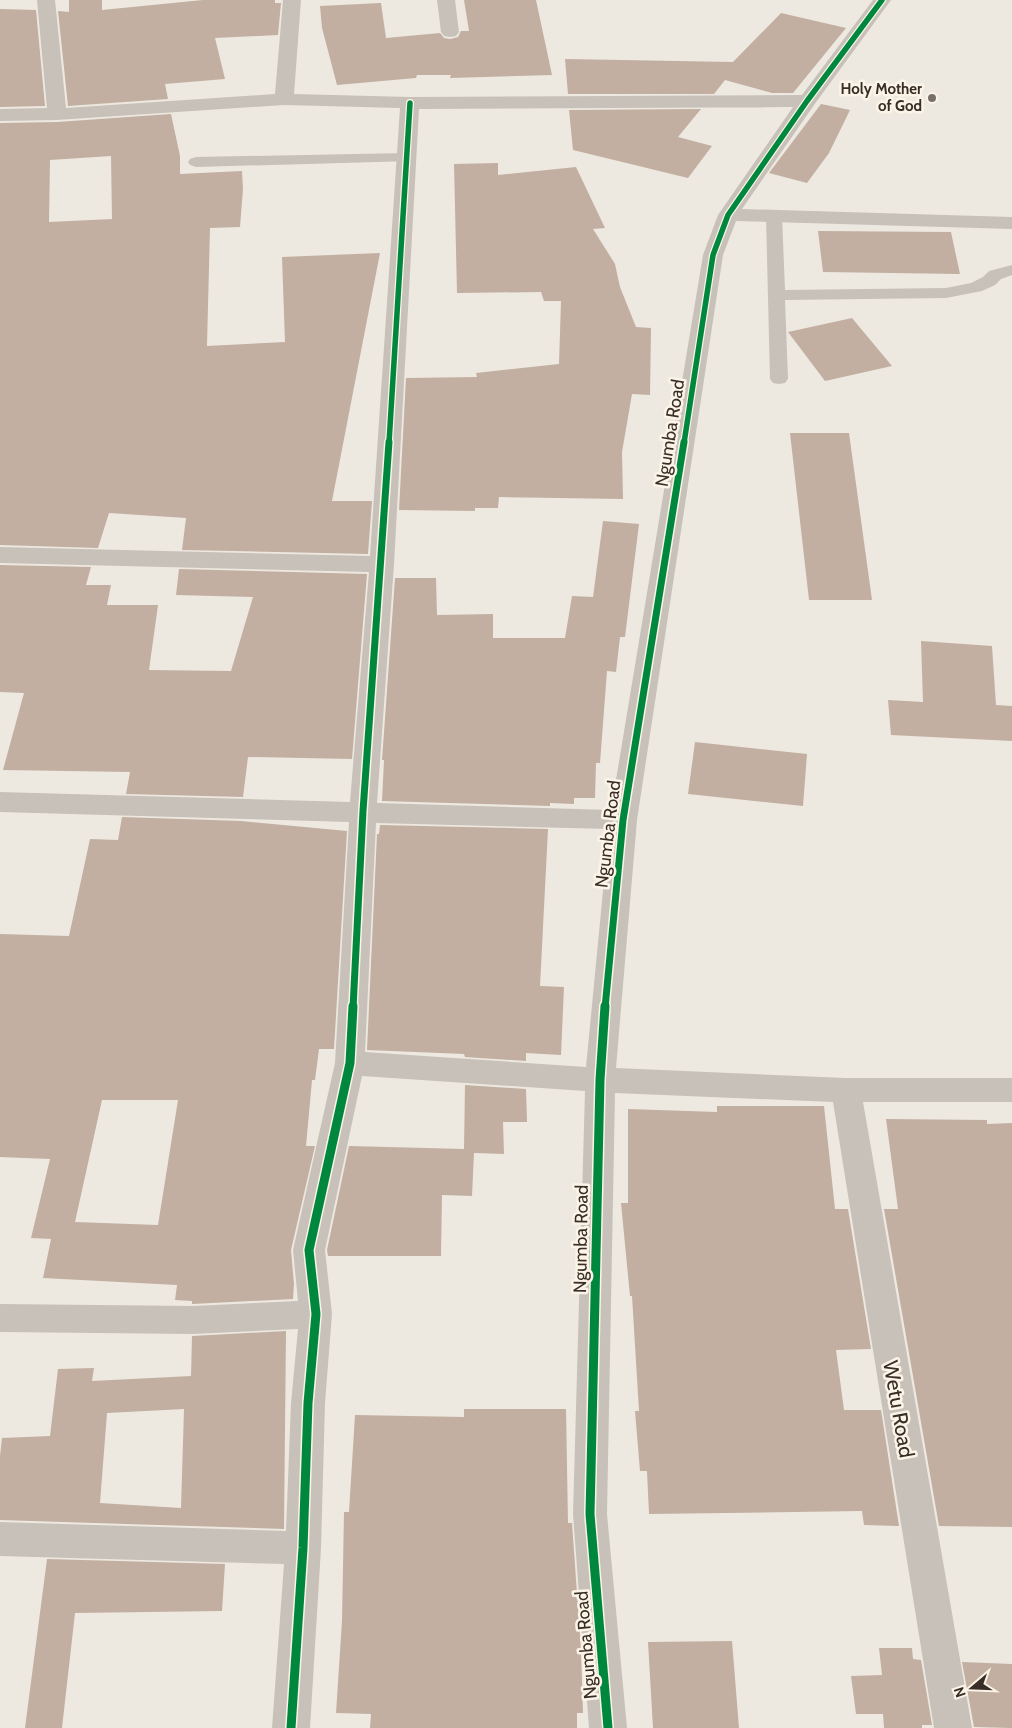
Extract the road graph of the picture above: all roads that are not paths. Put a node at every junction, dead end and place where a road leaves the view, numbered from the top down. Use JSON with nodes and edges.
{"nodes":[{"id":1,"x":46,"y":0,"type":"edge"},
{"id":2,"x":292,"y":0,"type":"edge"},
{"id":3,"x":446,"y":0,"type":"edge"},
{"id":4,"x":882,"y":0,"type":"edge"},
{"id":5,"x":450,"y":32,"type":"dead end"},
{"id":6,"x":284,"y":99,"type":"junction"},
{"id":7,"x":807,"y":101,"type":"junction"},
{"id":8,"x":410,"y":103,"type":"junction"},
{"id":9,"x":57,"y":114,"type":"junction"},
{"id":10,"x":0,"y":115,"type":"edge"},
{"id":11,"x":406,"y":158,"type":"junction"},
{"id":12,"x":196,"y":162,"type":"dead end"},
{"id":13,"x":728,"y":215,"type":"junction"},
{"id":14,"x":774,"y":216,"type":"junction"},
{"id":15,"x":1012,"y":223,"type":"edge"},
{"id":16,"x":1012,"y":270,"type":"edge"},
{"id":17,"x":777,"y":295,"type":"junction"},
{"id":18,"x":779,"y":379,"type":"dead end"},
{"id":19,"x":0,"y":555,"type":"edge"},
{"id":20,"x":382,"y":564,"type":"junction"},
{"id":21,"x":0,"y":802,"type":"edge"},
{"id":22,"x":363,"y":811,"type":"junction"},
{"id":23,"x":623,"y":820,"type":"junction"},
{"id":24,"x":350,"y":1063,"type":"junction"},
{"id":25,"x":600,"y":1080,"type":"junction"},
{"id":26,"x":846,"y":1090,"type":"junction"},
{"id":27,"x":1012,"y":1090,"type":"edge"},
{"id":28,"x":316,"y":1314,"type":"junction"},
{"id":29,"x":0,"y":1318,"type":"edge"},
{"id":30,"x":0,"y":1539,"type":"edge"},
{"id":31,"x":303,"y":1548,"type":"junction"},
{"id":32,"x":291,"y":1728,"type":"edge"},
{"id":33,"x":608,"y":1728,"type":"edge"},
{"id":34,"x":953,"y":1728,"type":"edge"}],
"edges":[{"from":1,"to":9,"type":"street"},
{"from":2,"to":6,"type":"street"},
{"from":3,"to":5,"type":"street"},
{"from":4,"to":7,"type":"street","name":"Ngumba Road"},
{"from":6,"to":8,"type":"street"},
{"from":6,"to":9,"type":"street"},
{"from":7,"to":8,"type":"street"},
{"from":7,"to":13,"type":"street","name":"Ngumba Road"},
{"from":8,"to":11,"type":"street"},
{"from":9,"to":10,"type":"street"},
{"from":11,"to":12,"type":"lane"},
{"from":11,"to":20,"type":"street"},
{"from":13,"to":14,"type":"street"},
{"from":13,"to":23,"type":"street","name":"Ngumba Road"},
{"from":14,"to":15,"type":"street"},
{"from":14,"to":17,"type":"lane"},
{"from":16,"to":17,"type":"lane"},
{"from":17,"to":18,"type":"lane"},
{"from":19,"to":20,"type":"street"},
{"from":20,"to":22,"type":"street"},
{"from":21,"to":22,"type":"street"},
{"from":22,"to":23,"type":"street"},
{"from":22,"to":24,"type":"street"},
{"from":23,"to":25,"type":"street","name":"Ngumba Road"},
{"from":24,"to":25,"type":"street"},
{"from":24,"to":28,"type":"street"},
{"from":25,"to":26,"type":"street"},
{"from":25,"to":33,"type":"street","name":"Ngumba Road"},
{"from":26,"to":27,"type":"street"},
{"from":26,"to":34,"type":"street","name":"Wetu Road"},
{"from":28,"to":29,"type":"street"},
{"from":28,"to":31,"type":"street"},
{"from":30,"to":31,"type":"street"},
{"from":31,"to":32,"type":"street"}]}
